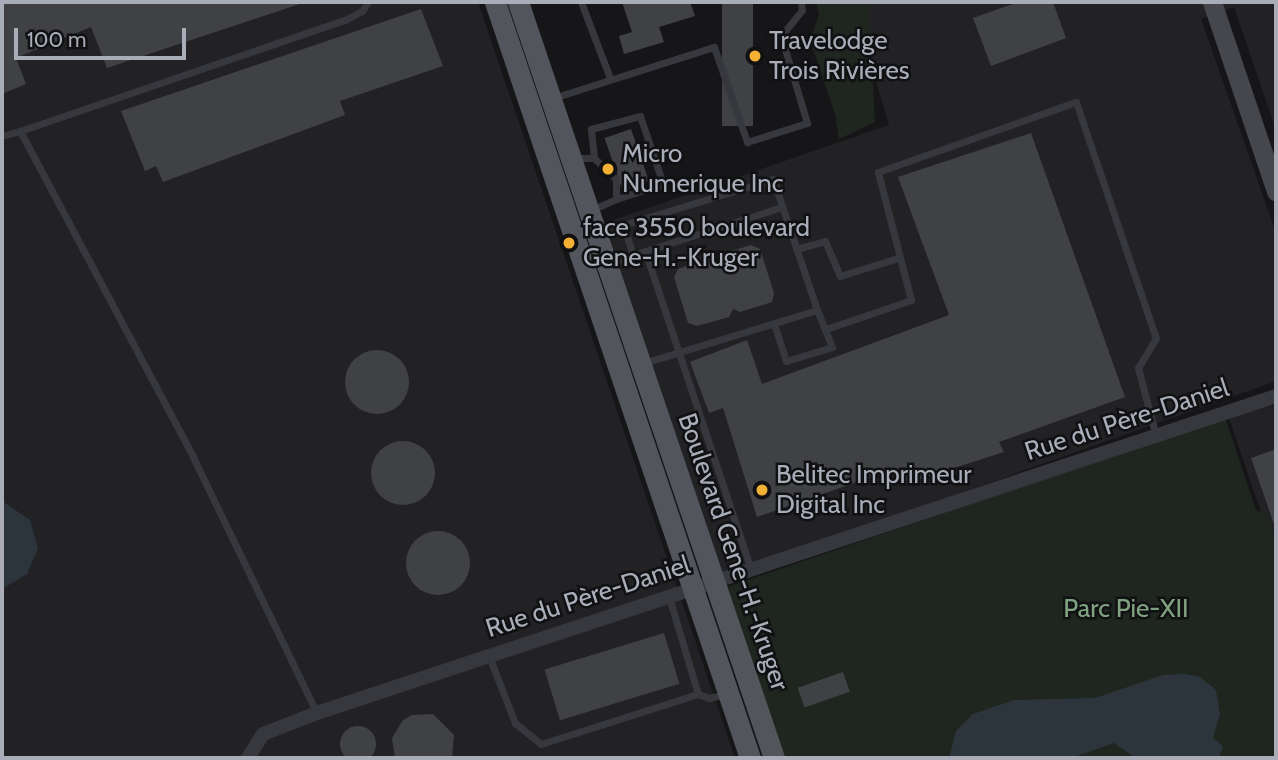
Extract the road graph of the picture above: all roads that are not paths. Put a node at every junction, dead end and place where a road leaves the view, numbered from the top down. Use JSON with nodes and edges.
{"nodes":[{"id":1,"x":368,"y":2,"type":"edge"},
{"id":2,"x":495,"y":2,"type":"edge"},
{"id":3,"x":518,"y":2,"type":"edge"},
{"id":4,"x":581,"y":2,"type":"edge"},
{"id":5,"x":801,"y":2,"type":"edge"},
{"id":6,"x":1212,"y":2,"type":"edge"},
{"id":7,"x":610,"y":78,"type":"junction"},
{"id":8,"x":551,"y":99,"type":"junction"},
{"id":9,"x":531,"y":110,"type":"junction"},
{"id":10,"x":20,"y":131,"type":"junction"},
{"id":11,"x":2,"y":136,"type":"edge"},
{"id":12,"x":570,"y":158,"type":"junction"},
{"id":13,"x":594,"y":158,"type":"junction"},
{"id":14,"x":1276,"y":191,"type":"edge"},
{"id":15,"x":616,"y":199,"type":"junction"},
{"id":16,"x":782,"y":207,"type":"junction"},
{"id":17,"x":588,"y":212,"type":"junction"},
{"id":18,"x":796,"y":249,"type":"junction"},
{"id":19,"x":645,"y":251,"type":"junction"},
{"id":20,"x":633,"y":255,"type":"junction"},
{"id":21,"x":898,"y":258,"type":"junction"},
{"id":22,"x":606,"y":264,"type":"junction"},
{"id":23,"x":817,"y":310,"type":"junction"},
{"id":24,"x":774,"y":324,"type":"junction"},
{"id":25,"x":826,"y":329,"type":"junction"},
{"id":26,"x":679,"y":352,"type":"junction"},
{"id":27,"x":640,"y":364,"type":"junction"},
{"id":28,"x":618,"y":371,"type":"junction"},
{"id":29,"x":1276,"y":396,"type":"edge"},
{"id":30,"x":1157,"y":436,"type":"junction"},
{"id":31,"x":751,"y":569,"type":"junction"},
{"id":32,"x":702,"y":585,"type":"junction"},
{"id":33,"x":669,"y":596,"type":"junction"},
{"id":34,"x":489,"y":656,"type":"junction"},
{"id":35,"x":698,"y":694,"type":"junction"},
{"id":36,"x":728,"y":694,"type":"junction"},
{"id":37,"x":317,"y":713,"type":"junction"},
{"id":38,"x":248,"y":758,"type":"edge"},
{"id":39,"x":750,"y":758,"type":"edge"},
{"id":40,"x":774,"y":758,"type":"edge"}],
"edges":[{"from":1,"to":10,"type":"lane"},
{"from":2,"to":9,"type":"main road","name":"Boulevard Gene-H.-Kruger"},
{"from":3,"to":8,"type":"main road","name":"Boulevard Gene-H.-Kruger"},
{"from":4,"to":7,"type":"lane"},
{"from":5,"to":7,"type":"lane"},
{"from":6,"to":14,"type":"street"},
{"from":7,"to":8,"type":"lane"},
{"from":8,"to":9,"type":"lane"},
{"from":8,"to":12,"type":"main road","name":"Boulevard Gene-H.-Kruger"},
{"from":9,"to":28,"type":"main road","name":"Boulevard Gene-H.-Kruger"},
{"from":10,"to":11,"type":"lane"},
{"from":10,"to":37,"type":"lane"},
{"from":12,"to":13,"type":"lane"},
{"from":12,"to":17,"type":"main road","name":"Boulevard Gene-H.-Kruger"},
{"from":13,"to":15,"type":"lane"},
{"from":13,"to":15,"type":"lane"},
{"from":15,"to":17,"type":"lane"},
{"from":16,"to":18,"type":"lane"},
{"from":16,"to":19,"type":"lane"},
{"from":16,"to":20,"type":"lane"},
{"from":17,"to":22,"type":"main road","name":"Boulevard Gene-H.-Kruger"},
{"from":18,"to":21,"type":"lane"},
{"from":18,"to":23,"type":"lane"},
{"from":19,"to":20,"type":"lane"},
{"from":19,"to":26,"type":"lane"},
{"from":20,"to":22,"type":"lane"},
{"from":21,"to":25,"type":"lane"},
{"from":21,"to":30,"type":"lane"},
{"from":22,"to":27,"type":"main road","name":"Boulevard Gene-H.-Kruger"},
{"from":23,"to":24,"type":"lane"},
{"from":23,"to":25,"type":"lane"},
{"from":24,"to":25,"type":"lane"},
{"from":24,"to":26,"type":"lane"},
{"from":26,"to":27,"type":"lane"},
{"from":26,"to":31,"type":"lane"},
{"from":27,"to":28,"type":"street"},
{"from":27,"to":32,"type":"main road","name":"Boulevard Gene-H.-Kruger"},
{"from":28,"to":32,"type":"main road","name":"Boulevard Gene-H.-Kruger"},
{"from":29,"to":30,"type":"street","name":"Rue du Père-Daniel"},
{"from":30,"to":31,"type":"street","name":"Rue du Père-Daniel"},
{"from":31,"to":32,"type":"street","name":"Rue du Père-Daniel"},
{"from":32,"to":33,"type":"street","name":"Rue du Père-Daniel"},
{"from":32,"to":36,"type":"main road","name":"Boulevard Gene-H.-Kruger"},
{"from":32,"to":40,"type":"main road","name":"Boulevard Gene-H.-Kruger"},
{"from":33,"to":34,"type":"street","name":"Rue du Père-Daniel"},
{"from":33,"to":35,"type":"lane"},
{"from":34,"to":35,"type":"lane"},
{"from":34,"to":37,"type":"street","name":"Rue du Père-Daniel"},
{"from":35,"to":36,"type":"lane"},
{"from":36,"to":39,"type":"main road","name":"Boulevard Gene-H.-Kruger"},
{"from":37,"to":38,"type":"street","name":"Rue du Père-Daniel"}]}
